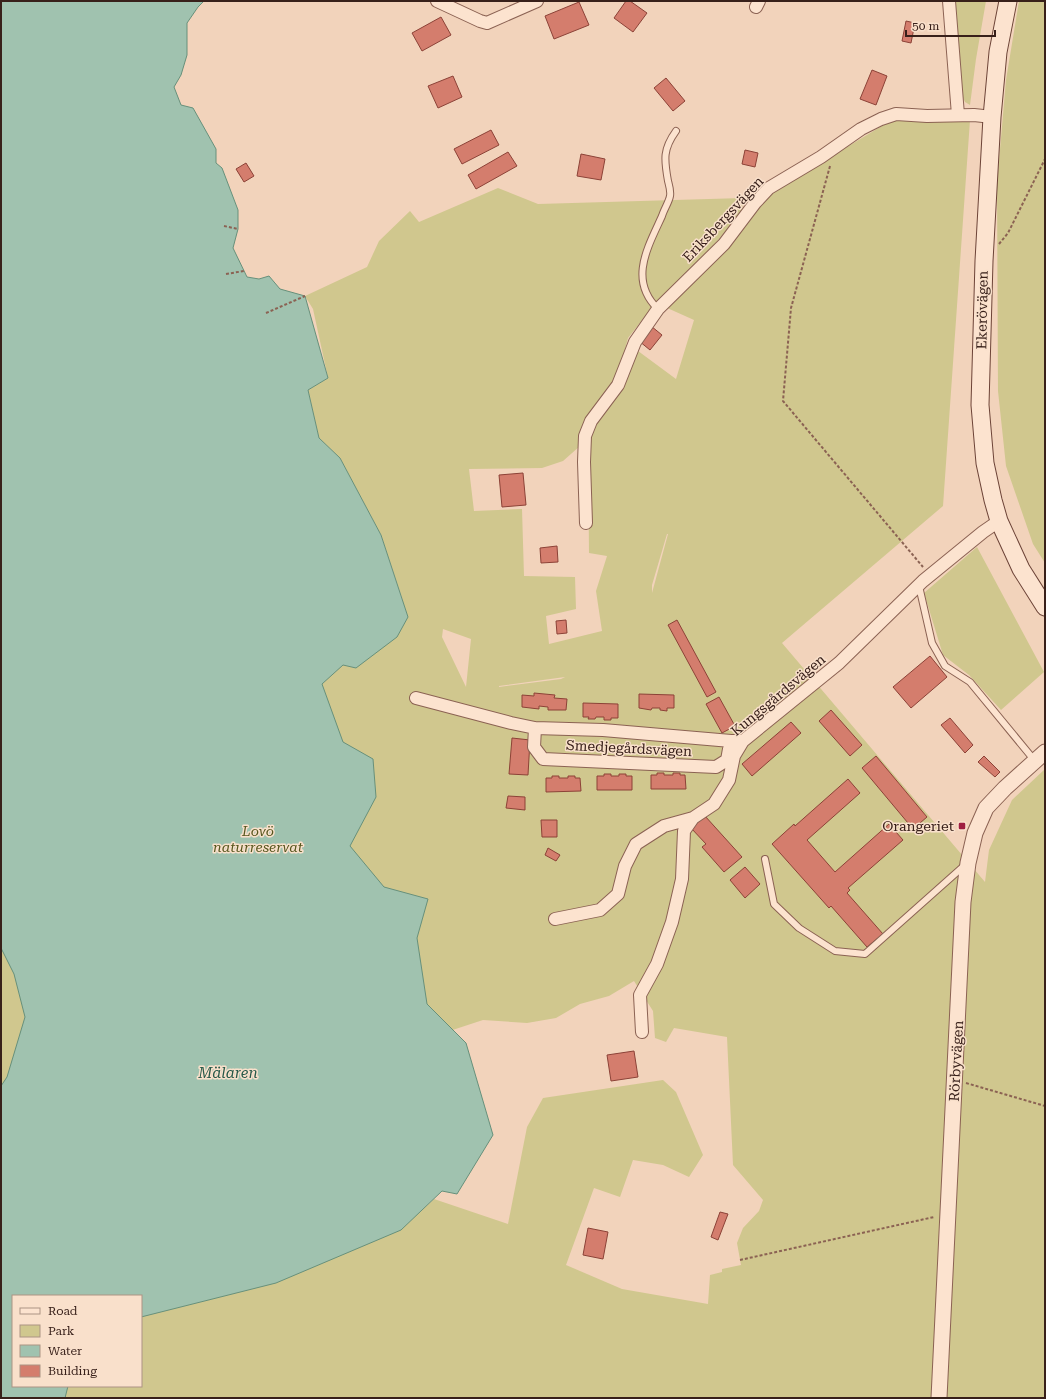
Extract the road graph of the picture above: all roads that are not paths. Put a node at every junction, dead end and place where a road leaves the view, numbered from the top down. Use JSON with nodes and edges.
{"nodes":[{"id":1,"x":437,"y":1,"type":"edge"},
{"id":2,"x":538,"y":1,"type":"edge"},
{"id":3,"x":949,"y":1,"type":"edge"},
{"id":4,"x":1008,"y":1,"type":"edge"},
{"id":5,"x":958,"y":115,"type":"junction"},
{"id":6,"x":992,"y":117,"type":"junction"},
{"id":7,"x":676,"y":131,"type":"dead end"},
{"id":8,"x":658,"y":309,"type":"junction"},
{"id":9,"x":999,"y":521,"type":"junction"},
{"id":10,"x":586,"y":523,"type":"dead end"},
{"id":11,"x":919,"y":586,"type":"junction"},
{"id":12,"x":1045,"y":607,"type":"edge"},
{"id":13,"x":416,"y":698,"type":"dead end"},
{"id":14,"x":535,"y":728,"type":"junction"},
{"id":15,"x":737,"y":741,"type":"junction"},
{"id":16,"x":1040,"y":756,"type":"edge"},
{"id":17,"x":693,"y":818,"type":"junction"},
{"id":18,"x":765,"y":859,"type":"dead end"},
{"id":19,"x":968,"y":863,"type":"junction"},
{"id":20,"x":555,"y":919,"type":"dead end"},
{"id":21,"x":642,"y":1032,"type":"dead end"},
{"id":22,"x":939,"y":1398,"type":"edge"}],
"edges":[{"from":1,"to":2,"type":"street"},
{"from":3,"to":5,"type":"street"},
{"from":4,"to":6,"type":"main road","name":"Ekerövägen"},
{"from":5,"to":6,"type":"street","name":"Eriksbergsvägen"},
{"from":5,"to":8,"type":"street","name":"Eriksbergsvägen"},
{"from":6,"to":9,"type":"main road","name":"Ekerövägen"},
{"from":7,"to":8,"type":"lane"},
{"from":8,"to":10,"type":"street","name":"Eriksbergsvägen"},
{"from":9,"to":11,"type":"street","name":"Kungsgårdsvägen"},
{"from":9,"to":12,"type":"main road","name":"Ekerövägen"},
{"from":11,"to":15,"type":"street","name":"Kungsgårdsvägen"},
{"from":11,"to":16,"type":"lane"},
{"from":13,"to":14,"type":"street","name":"Smedjegårdsvägen"},
{"from":14,"to":15,"type":"street","name":"Smedjegårdsvägen"},
{"from":14,"to":15,"type":"street","name":"Smedjegårdsvägen"},
{"from":15,"to":17,"type":"street","name":"Kungsgårdsvägen"},
{"from":16,"to":19,"type":"street","name":"Rörbyvägen"},
{"from":17,"to":20,"type":"street"},
{"from":17,"to":21,"type":"street","name":"Kungsgårdsvägen"},
{"from":18,"to":19,"type":"lane"},
{"from":19,"to":22,"type":"street","name":"Rörbyvägen"}]}
